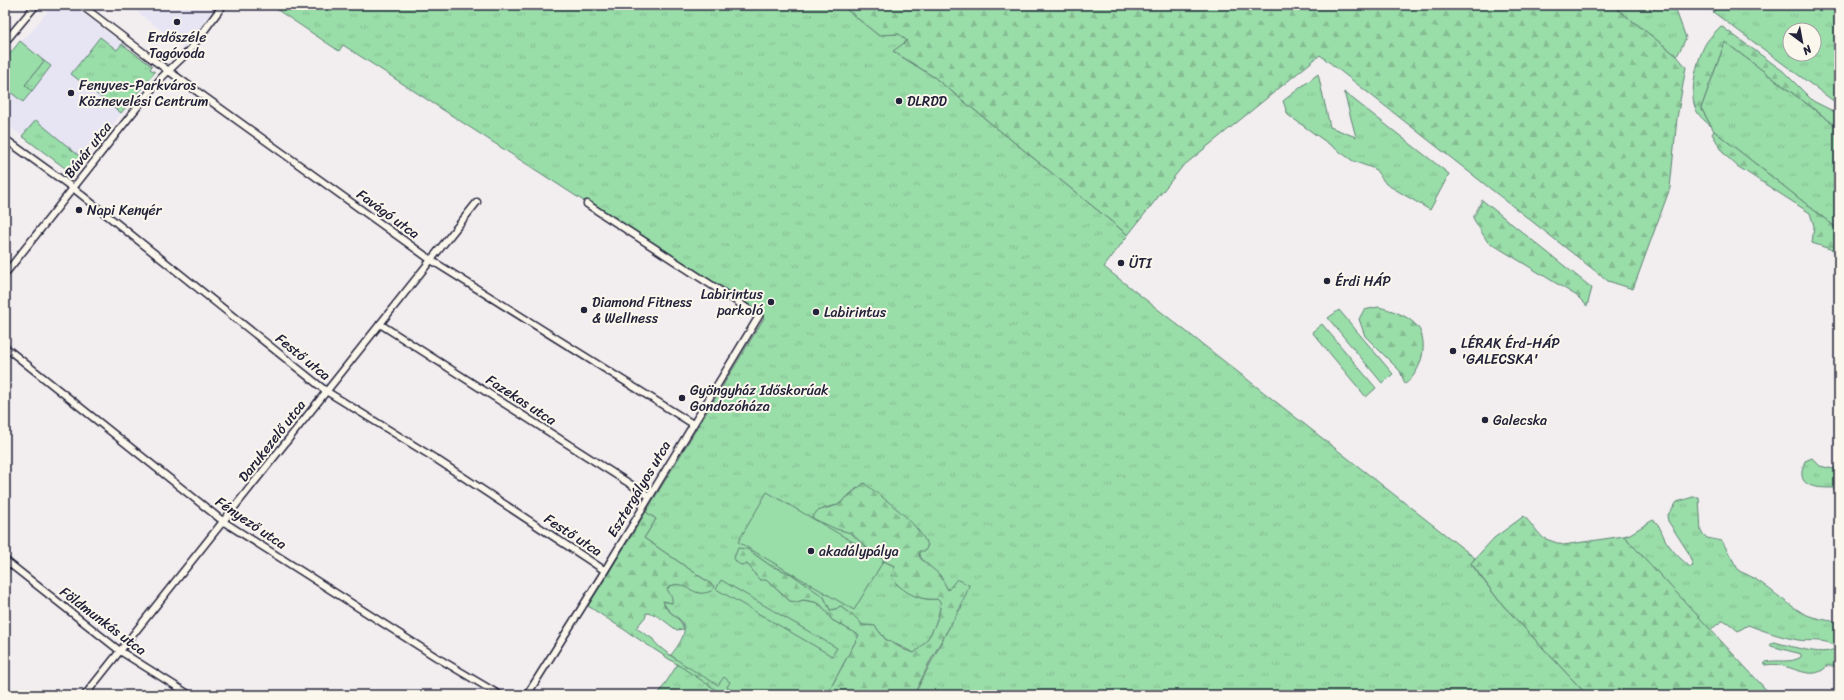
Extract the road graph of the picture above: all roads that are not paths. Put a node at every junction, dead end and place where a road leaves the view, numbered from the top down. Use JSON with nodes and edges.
{"nodes":[{"id":1,"x":36,"y":5,"type":"edge"},
{"id":2,"x":81,"y":5,"type":"edge"},
{"id":3,"x":223,"y":5,"type":"edge"},
{"id":4,"x":5,"y":42,"type":"edge"},
{"id":5,"x":169,"y":70,"type":"junction"},
{"id":6,"x":5,"y":139,"type":"edge"},
{"id":7,"x":73,"y":188,"type":"junction"},
{"id":8,"x":477,"y":202,"type":"dead end"},
{"id":9,"x":587,"y":204,"type":"dead end"},
{"id":10,"x":431,"y":260,"type":"junction"},
{"id":11,"x":5,"y":274,"type":"edge"},
{"id":12,"x":380,"y":324,"type":"junction"},
{"id":13,"x":5,"y":346,"type":"edge"},
{"id":14,"x":326,"y":391,"type":"junction"},
{"id":15,"x":693,"y":424,"type":"junction"},
{"id":16,"x":649,"y":496,"type":"junction"},
{"id":17,"x":224,"y":522,"type":"junction"},
{"id":18,"x":5,"y":560,"type":"edge"},
{"id":19,"x":604,"y":570,"type":"junction"},
{"id":20,"x":120,"y":651,"type":"junction"},
{"id":21,"x":84,"y":695,"type":"edge"},
{"id":22,"x":190,"y":695,"type":"edge"},
{"id":23,"x":500,"y":695,"type":"edge"},
{"id":24,"x":528,"y":695,"type":"edge"}],
"edges":[{"from":1,"to":4,"type":"street"},
{"from":2,"to":5,"type":"street","name":"Favágó utca"},
{"from":3,"to":5,"type":"street","name":"Búvár utca"},
{"from":5,"to":7,"type":"street","name":"Búvár utca"},
{"from":5,"to":10,"type":"street","name":"Favágó utca"},
{"from":6,"to":7,"type":"street","name":"Festő utca"},
{"from":7,"to":11,"type":"street","name":"Búvár utca"},
{"from":7,"to":14,"type":"street","name":"Festő utca"},
{"from":8,"to":10,"type":"street","name":"Darukezelő utca"},
{"from":9,"to":15,"type":"street","name":"Esztergályos utca"},
{"from":10,"to":12,"type":"street","name":"Darukezelő utca"},
{"from":10,"to":15,"type":"street","name":"Favágó utca"},
{"from":12,"to":14,"type":"street","name":"Darukezelő utca"},
{"from":12,"to":16,"type":"street","name":"Fazekas utca"},
{"from":13,"to":17,"type":"street","name":"Fényező utca"},
{"from":14,"to":17,"type":"street","name":"Darukezelő utca"},
{"from":14,"to":19,"type":"street","name":"Festő utca"},
{"from":15,"to":16,"type":"street","name":"Esztergályos utca"},
{"from":16,"to":19,"type":"street","name":"Esztergályos utca"},
{"from":17,"to":20,"type":"street","name":"Darukezelő utca"},
{"from":17,"to":23,"type":"street","name":"Fényező utca"},
{"from":18,"to":20,"type":"street","name":"Földmunkás utca"},
{"from":19,"to":24,"type":"street","name":"Esztergályos utca"},
{"from":20,"to":21,"type":"street","name":"Darukezelő utca"},
{"from":20,"to":22,"type":"street","name":"Földmunkás utca"}]}
